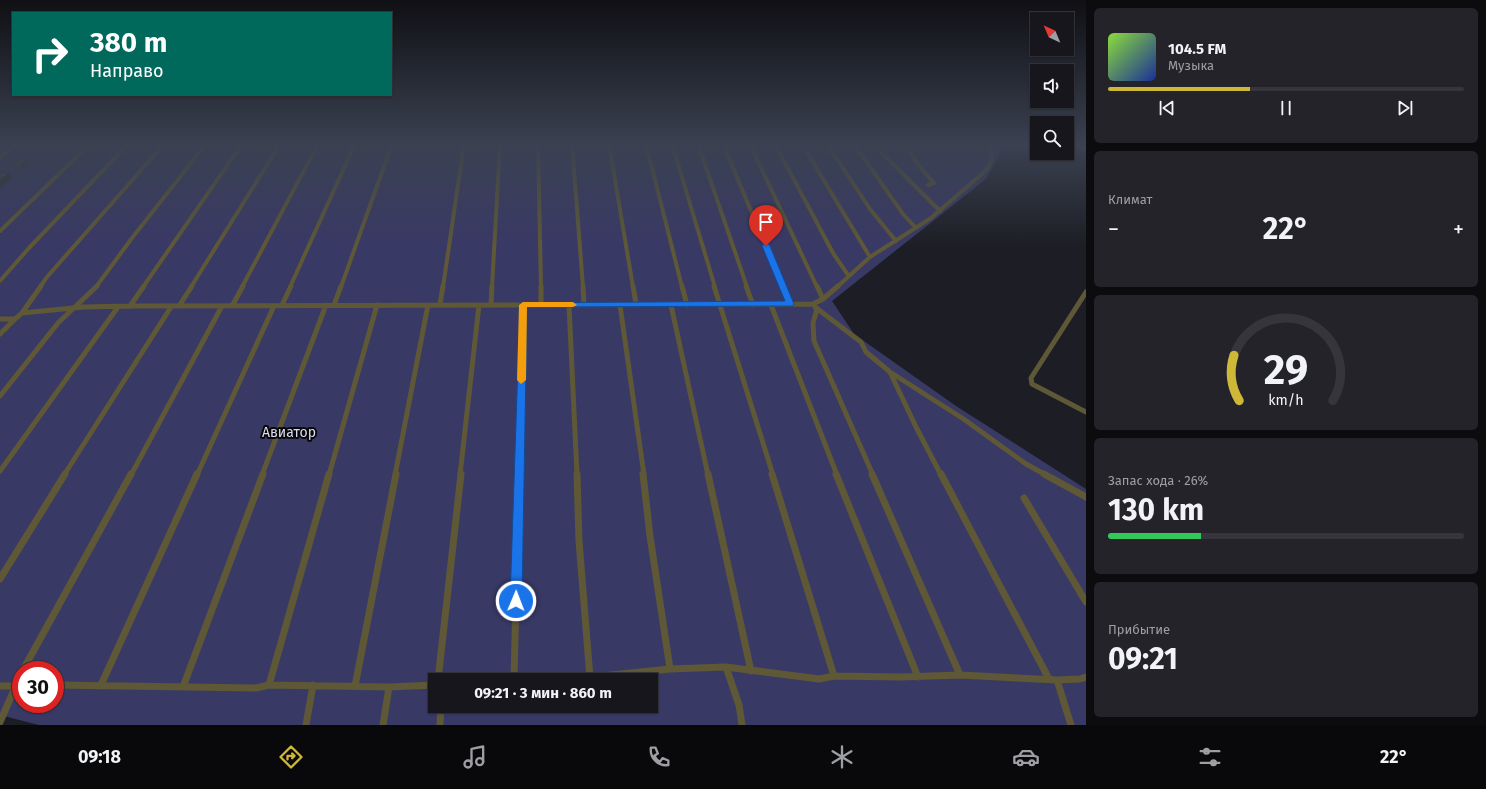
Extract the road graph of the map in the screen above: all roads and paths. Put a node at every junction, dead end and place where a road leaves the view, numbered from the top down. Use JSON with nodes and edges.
{"nodes":[{"id":1,"x":55,"y":178,"type":"edge"},
{"id":2,"x":96,"y":178,"type":"edge"},
{"id":3,"x":135,"y":178,"type":"edge"},
{"id":4,"x":179,"y":178,"type":"edge"},
{"id":5,"x":219,"y":178,"type":"edge"},
{"id":6,"x":259,"y":178,"type":"edge"},
{"id":7,"x":300,"y":178,"type":"edge"},
{"id":8,"x":340,"y":178,"type":"edge"},
{"id":9,"x":380,"y":178,"type":"edge"},
{"id":10,"x":459,"y":178,"type":"edge"},
{"id":11,"x":498,"y":178,"type":"edge"},
{"id":12,"x":539,"y":178,"type":"edge"},
{"id":13,"x":575,"y":178,"type":"edge"},
{"id":14,"x":615,"y":178,"type":"edge"},
{"id":15,"x":655,"y":178,"type":"edge"},
{"id":16,"x":682,"y":178,"type":"edge"},
{"id":17,"x":710,"y":178,"type":"edge"},
{"id":18,"x":738,"y":178,"type":"edge"},
{"id":19,"x":766,"y":178,"type":"edge"},
{"id":20,"x":793,"y":178,"type":"edge"},
{"id":21,"x":822,"y":178,"type":"edge"},
{"id":22,"x":849,"y":178,"type":"edge"},
{"id":23,"x":878,"y":178,"type":"edge"},
{"id":24,"x":907,"y":178,"type":"edge"},
{"id":25,"x":929,"y":178,"type":"edge"},
{"id":26,"x":976,"y":178,"type":"edge"},
{"id":27,"x":928,"y":185,"type":"dead end"},
{"id":28,"x":940,"y":211,"type":"junction"},
{"id":29,"x":915,"y":227,"type":"junction"},
{"id":30,"x":0,"y":231,"type":"edge"},
{"id":31,"x":896,"y":241,"type":"junction"},
{"id":32,"x":870,"y":258,"type":"junction"},
{"id":33,"x":848,"y":275,"type":"junction"},
{"id":34,"x":0,"y":280,"type":"edge"},
{"id":35,"x":1086,"y":292,"type":"edge"},
{"id":36,"x":823,"y":299,"type":"junction"},
{"id":37,"x":440,"y":304,"type":"junction"},
{"id":38,"x":541,"y":304,"type":"junction"},
{"id":39,"x":636,"y":304,"type":"junction"},
{"id":40,"x":790,"y":304,"type":"junction"},
{"id":41,"x":813,"y":304,"type":"junction"},
{"id":42,"x":282,"y":305,"type":"junction"},
{"id":43,"x":326,"y":305,"type":"junction"},
{"id":44,"x":334,"y":305,"type":"junction"},
{"id":45,"x":377,"y":305,"type":"junction"},
{"id":46,"x":428,"y":305,"type":"junction"},
{"id":47,"x":479,"y":305,"type":"junction"},
{"id":48,"x":491,"y":305,"type":"junction"},
{"id":49,"x":523,"y":305,"type":"junction"},
{"id":50,"x":569,"y":305,"type":"junction"},
{"id":51,"x":584,"y":305,"type":"junction"},
{"id":52,"x":620,"y":305,"type":"junction"},
{"id":53,"x":671,"y":305,"type":"junction"},
{"id":54,"x":687,"y":305,"type":"junction"},
{"id":55,"x":720,"y":305,"type":"junction"},
{"id":56,"x":753,"y":305,"type":"junction"},
{"id":57,"x":771,"y":305,"type":"junction"},
{"id":58,"x":130,"y":306,"type":"junction"},
{"id":59,"x":179,"y":306,"type":"junction"},
{"id":60,"x":222,"y":306,"type":"junction"},
{"id":61,"x":232,"y":306,"type":"junction"},
{"id":62,"x":274,"y":306,"type":"junction"},
{"id":63,"x":118,"y":307,"type":"junction"},
{"id":64,"x":171,"y":307,"type":"junction"},
{"id":65,"x":75,"y":308,"type":"junction"},
{"id":66,"x":817,"y":309,"type":"junction"},
{"id":67,"x":22,"y":313,"type":"junction"},
{"id":68,"x":0,"y":319,"type":"edge"},
{"id":69,"x":15,"y":319,"type":"junction"},
{"id":70,"x":0,"y":334,"type":"edge"},
{"id":71,"x":890,"y":372,"type":"junction"},
{"id":72,"x":0,"y":396,"type":"edge"},
{"id":73,"x":1086,"y":412,"type":"edge"},
{"id":74,"x":0,"y":471,"type":"edge"},
{"id":75,"x":1086,"y":497,"type":"edge"},
{"id":76,"x":1024,"y":498,"type":"dead end"},
{"id":77,"x":0,"y":579,"type":"edge"},
{"id":78,"x":1086,"y":602,"type":"edge"},
{"id":79,"x":28,"y":661,"type":"edge"},
{"id":80,"x":726,"y":668,"type":"junction"},
{"id":81,"x":670,"y":669,"type":"junction"},
{"id":82,"x":751,"y":671,"type":"junction"},
{"id":83,"x":439,"y":673,"type":"edge"},
{"id":84,"x":514,"y":673,"type":"edge"},
{"id":85,"x":590,"y":673,"type":"edge"},
{"id":86,"x":634,"y":673,"type":"edge"},
{"id":87,"x":960,"y":675,"type":"junction"},
{"id":88,"x":834,"y":676,"type":"junction"},
{"id":89,"x":918,"y":677,"type":"junction"},
{"id":90,"x":1086,"y":677,"type":"edge"},
{"id":91,"x":1053,"y":680,"type":"junction"},
{"id":92,"x":64,"y":685,"type":"edge"},
{"id":93,"x":101,"y":685,"type":"junction"},
{"id":94,"x":269,"y":685,"type":"junction"},
{"id":95,"x":314,"y":685,"type":"junction"},
{"id":96,"x":428,"y":685,"type":"edge"},
{"id":97,"x":0,"y":686,"type":"edge"},
{"id":98,"x":12,"y":686,"type":"edge"},
{"id":99,"x":355,"y":686,"type":"junction"},
{"id":100,"x":183,"y":687,"type":"junction"},
{"id":101,"x":389,"y":687,"type":"junction"},
{"id":102,"x":12,"y":698,"type":"edge"},
{"id":103,"x":441,"y":713,"type":"edge"},
{"id":104,"x":0,"y":722,"type":"edge"},
{"id":105,"x":306,"y":725,"type":"edge"},
{"id":106,"x":383,"y":725,"type":"edge"},
{"id":107,"x":440,"y":725,"type":"edge"},
{"id":108,"x":742,"y":725,"type":"edge"},
{"id":109,"x":1071,"y":725,"type":"edge"}],
"edges":[{"from":1,"to":30,"type":"street"},
{"from":2,"to":34,"type":"street"},
{"from":3,"to":67,"type":"street"},
{"from":4,"to":65,"type":"street"},
{"from":5,"to":58,"type":"street"},
{"from":6,"to":59,"type":"street"},
{"from":7,"to":61,"type":"street"},
{"from":8,"to":42,"type":"street"},
{"from":9,"to":44,"type":"street"},
{"from":10,"to":37,"type":"street"},
{"from":11,"to":48,"type":"street"},
{"from":12,"to":38,"type":"street"},
{"from":13,"to":51,"type":"street"},
{"from":14,"to":39,"type":"street"},
{"from":15,"to":54,"type":"street"},
{"from":16,"to":55,"type":"street"},
{"from":17,"to":56,"type":"street"},
{"from":18,"to":40,"type":"street"},
{"from":19,"to":36,"type":"street"},
{"from":20,"to":33,"type":"street"},
{"from":21,"to":32,"type":"street"},
{"from":22,"to":31,"type":"street"},
{"from":23,"to":29,"type":"street"},
{"from":24,"to":28,"type":"street"},
{"from":25,"to":27,"type":"street"},
{"from":26,"to":28,"type":"street"},
{"from":28,"to":29,"type":"street"},
{"from":29,"to":31,"type":"street"},
{"from":31,"to":32,"type":"street"},
{"from":32,"to":33,"type":"street"},
{"from":33,"to":36,"type":"street"},
{"from":35,"to":73,"type":"street"},
{"from":36,"to":41,"type":"street"},
{"from":37,"to":46,"type":"street"},
{"from":37,"to":47,"type":"street"},
{"from":38,"to":49,"type":"street"},
{"from":38,"to":50,"type":"street"},
{"from":39,"to":52,"type":"street"},
{"from":39,"to":53,"type":"street"},
{"from":40,"to":41,"type":"street"},
{"from":40,"to":57,"type":"street"},
{"from":41,"to":66,"type":"street"},
{"from":42,"to":43,"type":"street"},
{"from":42,"to":62,"type":"street"},
{"from":43,"to":44,"type":"street"},
{"from":43,"to":100,"type":"street"},
{"from":44,"to":45,"type":"street"},
{"from":45,"to":46,"type":"street"},
{"from":45,"to":94,"type":"street"},
{"from":46,"to":99,"type":"street"},
{"from":47,"to":48,"type":"street"},
{"from":47,"to":83,"type":"street"},
{"from":48,"to":49,"type":"street"},
{"from":49,"to":84,"type":"street"},
{"from":50,"to":51,"type":"street"},
{"from":50,"to":85,"type":"street"},
{"from":51,"to":52,"type":"street"},
{"from":52,"to":81,"type":"street"},
{"from":53,"to":54,"type":"street"},
{"from":53,"to":82,"type":"street"},
{"from":54,"to":55,"type":"street"},
{"from":55,"to":56,"type":"street"},
{"from":55,"to":88,"type":"street"},
{"from":56,"to":57,"type":"street"},
{"from":57,"to":89,"type":"street"},
{"from":58,"to":63,"type":"street"},
{"from":58,"to":64,"type":"street"},
{"from":59,"to":60,"type":"street"},
{"from":59,"to":64,"type":"street"},
{"from":60,"to":61,"type":"street"},
{"from":60,"to":79,"type":"street"},
{"from":61,"to":62,"type":"street"},
{"from":62,"to":93,"type":"street"},
{"from":63,"to":65,"type":"street"},
{"from":63,"to":74,"type":"street"},
{"from":64,"to":77,"type":"street"},
{"from":65,"to":67,"type":"street"},
{"from":65,"to":72,"type":"street"},
{"from":66,"to":71,"type":"street"},
{"from":66,"to":87,"type":"street"},
{"from":67,"to":69,"type":"street"},
{"from":68,"to":69,"type":"street"},
{"from":69,"to":70,"type":"street"},
{"from":71,"to":75,"type":"street"},
{"from":71,"to":91,"type":"street"},
{"from":76,"to":78,"type":"street"},
{"from":80,"to":81,"type":"street"},
{"from":80,"to":82,"type":"street"},
{"from":80,"to":108,"type":"street"},
{"from":81,"to":86,"type":"street"},
{"from":82,"to":88,"type":"street"},
{"from":87,"to":89,"type":"street"},
{"from":87,"to":91,"type":"street"},
{"from":88,"to":89,"type":"street"},
{"from":90,"to":91,"type":"street"},
{"from":91,"to":109,"type":"street"},
{"from":92,"to":93,"type":"street"},
{"from":93,"to":100,"type":"street"},
{"from":94,"to":95,"type":"street"},
{"from":94,"to":100,"type":"street"},
{"from":95,"to":99,"type":"street"},
{"from":95,"to":105,"type":"street"},
{"from":96,"to":101,"type":"street"},
{"from":97,"to":98,"type":"street"},
{"from":99,"to":101,"type":"street"},
{"from":101,"to":106,"type":"street"},
{"from":102,"to":104,"type":"street"},
{"from":103,"to":107,"type":"street"}]}
